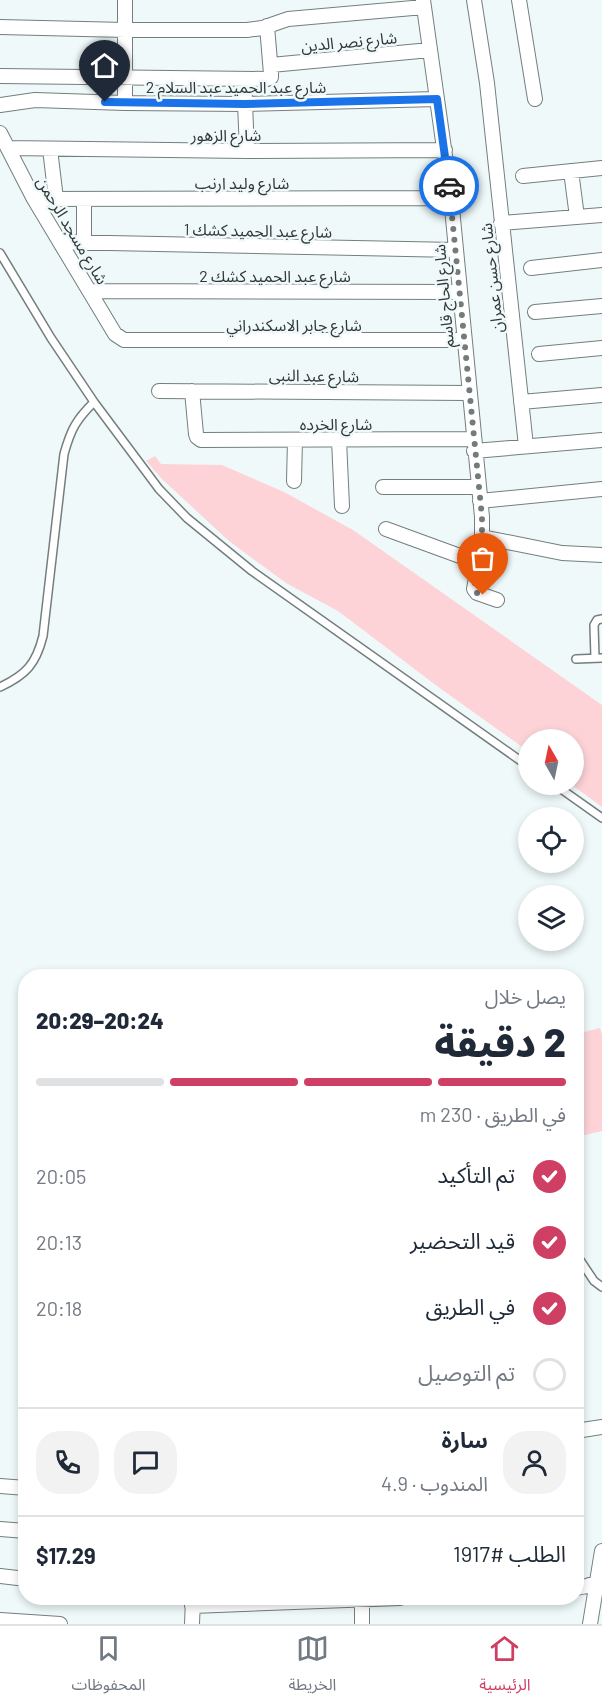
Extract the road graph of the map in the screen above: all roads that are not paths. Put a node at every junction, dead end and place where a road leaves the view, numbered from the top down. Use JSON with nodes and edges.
{"nodes":[{"id":1,"x":125,"y":0,"type":"edge"},
{"id":2,"x":474,"y":0,"type":"edge"},
{"id":3,"x":519,"y":0,"type":"edge"},
{"id":4,"x":423,"y":3,"type":"edge"},
{"id":5,"x":267,"y":26,"type":"junction"},
{"id":6,"x":0,"y":27,"type":"edge"},
{"id":7,"x":125,"y":30,"type":"junction"},
{"id":8,"x":430,"y":50,"type":"junction"},
{"id":9,"x":270,"y":72,"type":"junction"},
{"id":10,"x":0,"y":76,"type":"edge"},
{"id":11,"x":124,"y":78,"type":"junction"},
{"id":12,"x":244,"y":79,"type":"junction"},
{"id":13,"x":437,"y":99,"type":"junction"},
{"id":14,"x":535,"y":99,"type":"dead end"},
{"id":15,"x":125,"y":103,"type":"junction"},
{"id":16,"x":245,"y":104,"type":"junction"},
{"id":17,"x":0,"y":105,"type":"edge"},
{"id":18,"x":0,"y":133,"type":"edge"},
{"id":19,"x":8,"y":148,"type":"junction"},
{"id":20,"x":50,"y":148,"type":"junction"},
{"id":21,"x":445,"y":150,"type":"junction"},
{"id":22,"x":248,"y":151,"type":"junction"},
{"id":23,"x":602,"y":168,"type":"edge"},
{"id":24,"x":571,"y":171,"type":"junction"},
{"id":25,"x":523,"y":176,"type":"dead end"},
{"id":26,"x":451,"y":198,"type":"junction"},
{"id":27,"x":34,"y":199,"type":"junction"},
{"id":28,"x":56,"y":199,"type":"junction"},
{"id":29,"x":84,"y":199,"type":"junction"},
{"id":30,"x":602,"y":215,"type":"edge"},
{"id":31,"x":577,"y":217,"type":"junction"},
{"id":32,"x":501,"y":223,"type":"junction"},
{"id":33,"x":60,"y":242,"type":"junction"},
{"id":34,"x":84,"y":243,"type":"junction"},
{"id":35,"x":456,"y":250,"type":"junction"},
{"id":36,"x":0,"y":253,"type":"edge"},
{"id":37,"x":602,"y":260,"type":"edge"},
{"id":38,"x":531,"y":268,"type":"dead end"},
{"id":39,"x":90,"y":291,"type":"junction"},
{"id":40,"x":459,"y":292,"type":"junction"},
{"id":41,"x":602,"y":306,"type":"edge"},
{"id":42,"x":535,"y":312,"type":"dead end"},
{"id":43,"x":124,"y":340,"type":"joint"},
{"id":44,"x":464,"y":340,"type":"junction"},
{"id":45,"x":602,"y":348,"type":"edge"},
{"id":46,"x":539,"y":354,"type":"dead end"},
{"id":47,"x":159,"y":390,"type":"dead end"},
{"id":48,"x":192,"y":391,"type":"junction"},
{"id":49,"x":469,"y":393,"type":"junction"},
{"id":50,"x":602,"y":395,"type":"edge"},
{"id":51,"x":94,"y":402,"type":"junction"},
{"id":52,"x":521,"y":402,"type":"junction"},
{"id":53,"x":295,"y":440,"type":"junction"},
{"id":54,"x":339,"y":440,"type":"junction"},
{"id":55,"x":602,"y":440,"type":"edge"},
{"id":56,"x":474,"y":445,"type":"junction"},
{"id":57,"x":526,"y":447,"type":"junction"},
{"id":58,"x":294,"y":481,"type":"dead end"},
{"id":59,"x":383,"y":487,"type":"dead end"},
{"id":60,"x":602,"y":489,"type":"edge"},
{"id":61,"x":479,"y":494,"type":"junction"},
{"id":62,"x":342,"y":506,"type":"dead end"},
{"id":63,"x":386,"y":529,"type":"dead end"},
{"id":64,"x":482,"y":537,"type":"junction"},
{"id":65,"x":602,"y":555,"type":"edge"},
{"id":66,"x":479,"y":563,"type":"junction"},
{"id":67,"x":497,"y":600,"type":"dead end"},
{"id":68,"x":602,"y":620,"type":"edge"},
{"id":69,"x":599,"y":658,"type":"edge"},
{"id":70,"x":576,"y":659,"type":"dead end"},
{"id":71,"x":0,"y":687,"type":"edge"},
{"id":72,"x":518,"y":759,"type":"edge"},
{"id":73,"x":570,"y":795,"type":"edge"},
{"id":74,"x":602,"y":818,"type":"edge"},
{"id":75,"x":584,"y":1266,"type":"edge"},
{"id":76,"x":602,"y":1287,"type":"edge"},
{"id":77,"x":602,"y":1427,"type":"edge"},
{"id":78,"x":584,"y":1430,"type":"edge"},
{"id":79,"x":0,"y":1486,"type":"edge"},
{"id":80,"x":18,"y":1487,"type":"edge"},
{"id":81,"x":0,"y":1528,"type":"edge"},
{"id":82,"x":18,"y":1530,"type":"edge"},
{"id":83,"x":602,"y":1551,"type":"edge"},
{"id":84,"x":0,"y":1576,"type":"edge"},
{"id":85,"x":18,"y":1578,"type":"edge"},
{"id":86,"x":600,"y":1581,"type":"edge"},
{"id":87,"x":584,"y":1587,"type":"edge"},
{"id":88,"x":192,"y":1605,"type":"edge"},
{"id":89,"x":362,"y":1605,"type":"edge"},
{"id":90,"x":9,"y":1622,"type":"edge"},
{"id":91,"x":60,"y":1624,"type":"edge"},
{"id":92,"x":192,"y":1624,"type":"edge"},
{"id":93,"x":362,"y":1624,"type":"edge"},
{"id":94,"x":590,"y":1624,"type":"edge"}],
"edges":[{"from":1,"to":7,"type":"street"},
{"from":2,"to":32,"type":"street","name":"شارع حسن عمران"},
{"from":3,"to":14,"type":"street"},
{"from":4,"to":5,"type":"street"},
{"from":4,"to":8,"type":"street","name":"شارع الحاج قاسم"},
{"from":5,"to":7,"type":"street"},
{"from":5,"to":9,"type":"street"},
{"from":6,"to":7,"type":"street"},
{"from":7,"to":11,"type":"street"},
{"from":8,"to":9,"type":"street","name":"شارع نصر الدين"},
{"from":8,"to":13,"type":"street","name":"شارع الحاج قاسم"},
{"from":9,"to":12,"type":"street","name":"شارع نصر الدين"},
{"from":10,"to":11,"type":"street","name":"شارع نصر الدين"},
{"from":11,"to":12,"type":"street","name":"شارع نصر الدين"},
{"from":11,"to":15,"type":"street"},
{"from":12,"to":16,"type":"street"},
{"from":13,"to":16,"type":"street","name":"شارع عبد الحميد عبد السلام 2"},
{"from":13,"to":21,"type":"street","name":"شارع الحاج قاسم"},
{"from":15,"to":16,"type":"street","name":"شارع عبد الحميد عبد السلام 2"},
{"from":15,"to":17,"type":"street","name":"شارع عبد الحميد عبد السلام 2"},
{"from":16,"to":22,"type":"street"},
{"from":18,"to":19,"type":"street","name":"شارع مسجد الرحمن"},
{"from":19,"to":20,"type":"street","name":"شارع الزهور"},
{"from":19,"to":27,"type":"street","name":"شارع مسجد الرحمن"},
{"from":20,"to":22,"type":"street","name":"شارع الزهور"},
{"from":20,"to":28,"type":"street"},
{"from":21,"to":22,"type":"street","name":"شارع الزهور"},
{"from":21,"to":26,"type":"street","name":"شارع الحاج قاسم"},
{"from":23,"to":24,"type":"street"},
{"from":24,"to":25,"type":"street"},
{"from":24,"to":31,"type":"street"},
{"from":26,"to":29,"type":"street","name":"شارع وليد ارنب"},
{"from":26,"to":35,"type":"street","name":"شارع الحاج قاسم"},
{"from":27,"to":28,"type":"street","name":"شارع وليد ارنب"},
{"from":27,"to":33,"type":"street","name":"شارع مسجد الرحمن"},
{"from":28,"to":29,"type":"street","name":"شارع وليد ارنب"},
{"from":29,"to":34,"type":"street"},
{"from":30,"to":31,"type":"street"},
{"from":31,"to":32,"type":"street"},
{"from":32,"to":52,"type":"street","name":"شارع حسن عمران"},
{"from":33,"to":34,"type":"street","name":"شارع عبد الحميد كشك 1"},
{"from":33,"to":39,"type":"street","name":"شارع مسجد الرحمن"},
{"from":34,"to":35,"type":"street","name":"شارع عبد الحميد كشك 1"},
{"from":35,"to":40,"type":"street","name":"شارع الحاج قاسم"},
{"from":36,"to":51,"type":"lane"},
{"from":37,"to":38,"type":"street"},
{"from":39,"to":40,"type":"street","name":"شارع عبد الحميد كشك 2"},
{"from":39,"to":43,"type":"street","name":"شارع مسجد الرحمن"},
{"from":40,"to":44,"type":"street","name":"شارع الحاج قاسم"},
{"from":41,"to":42,"type":"street"},
{"from":43,"to":44,"type":"street","name":"شارع جابر الاسكندراني"},
{"from":44,"to":49,"type":"street","name":"شارع الحاج قاسم"},
{"from":45,"to":46,"type":"street"},
{"from":47,"to":48,"type":"street","name":"شارع عبد النبى"},
{"from":48,"to":49,"type":"street","name":"شارع عبد النبى"},
{"from":48,"to":53,"type":"street","name":"شارع الخرده"},
{"from":49,"to":56,"type":"street","name":"شارع الحاج قاسم"},
{"from":50,"to":52,"type":"street"},
{"from":51,"to":71,"type":"lane"},
{"from":51,"to":72,"type":"lane"},
{"from":52,"to":57,"type":"street","name":"شارع حسن عمران"},
{"from":53,"to":54,"type":"street","name":"شارع الخرده"},
{"from":53,"to":58,"type":"street"},
{"from":54,"to":56,"type":"street","name":"شارع الخرده"},
{"from":54,"to":62,"type":"street"},
{"from":55,"to":57,"type":"street","name":"شارع الخرده"},
{"from":56,"to":57,"type":"street","name":"شارع الخرده"},
{"from":56,"to":61,"type":"street","name":"شارع الحاج قاسم"},
{"from":59,"to":61,"type":"street"},
{"from":60,"to":61,"type":"street"},
{"from":61,"to":64,"type":"street","name":"شارع الحاج قاسم"},
{"from":63,"to":66,"type":"street"},
{"from":64,"to":65,"type":"street"},
{"from":64,"to":66,"type":"street","name":"شارع الحاج قاسم"},
{"from":66,"to":67,"type":"street","name":"شارع الحاج قاسم"},
{"from":68,"to":69,"type":"lane"},
{"from":69,"to":70,"type":"lane"},
{"from":73,"to":74,"type":"lane"},
{"from":75,"to":76,"type":"lane"},
{"from":77,"to":78,"type":"street"},
{"from":79,"to":80,"type":"street"},
{"from":81,"to":82,"type":"street"},
{"from":83,"to":86,"type":"street"},
{"from":84,"to":85,"type":"street"},
{"from":86,"to":87,"type":"street"},
{"from":86,"to":94,"type":"street"},
{"from":88,"to":92,"type":"street"},
{"from":89,"to":93,"type":"street"},
{"from":90,"to":91,"type":"street"}]}
